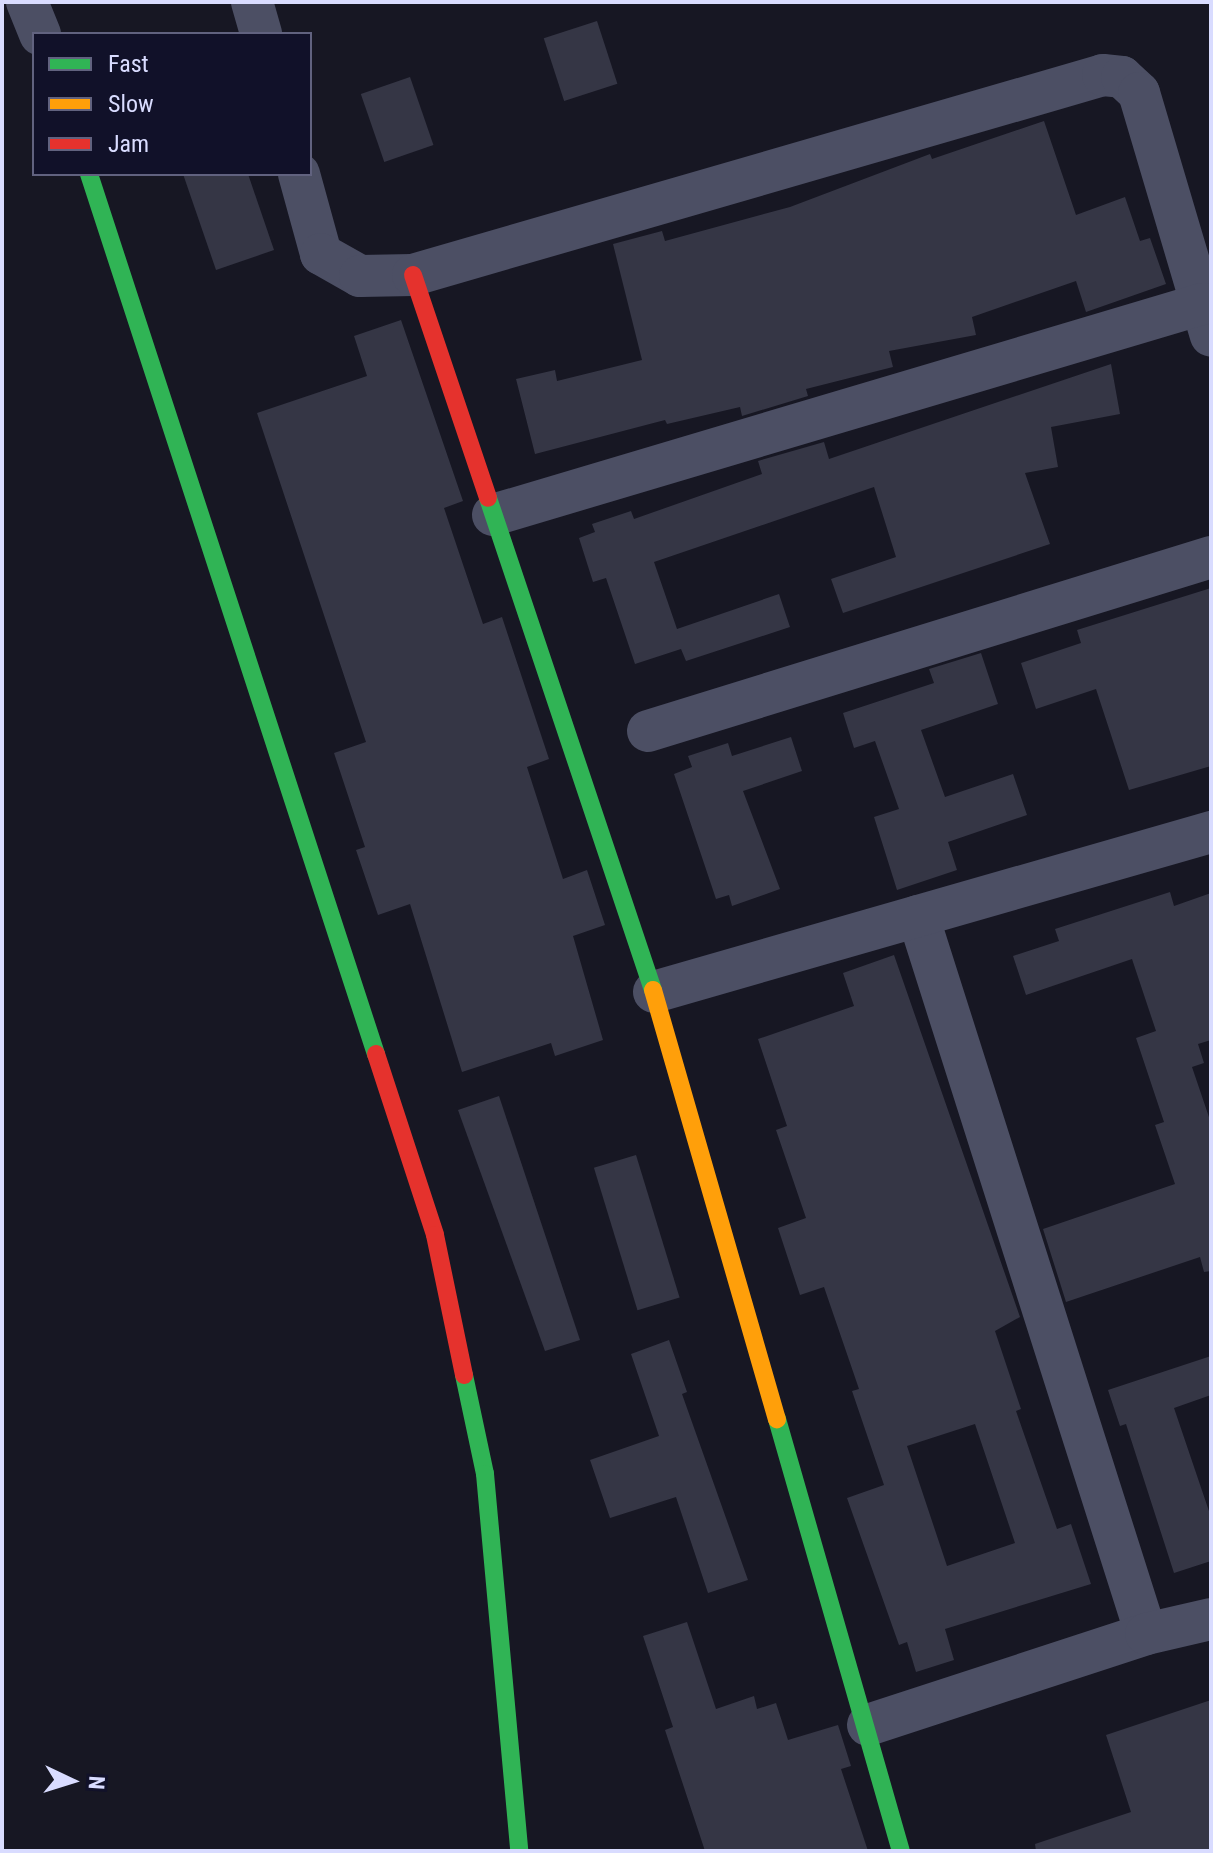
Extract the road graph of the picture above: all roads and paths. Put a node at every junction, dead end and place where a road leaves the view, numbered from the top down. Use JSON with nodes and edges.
{"nodes":[{"id":1,"x":27,"y":2,"type":"edge"},
{"id":2,"x":252,"y":2,"type":"edge"},
{"id":3,"x":39,"y":32,"type":"edge"},
{"id":4,"x":260,"y":32,"type":"edge"},
{"id":5,"x":90,"y":176,"type":"edge"},
{"id":6,"x":300,"y":176,"type":"edge"},
{"id":7,"x":413,"y":275,"type":"junction"},
{"id":8,"x":1206,"y":320,"type":"edge"},
{"id":9,"x":493,"y":515,"type":"junction"},
{"id":10,"x":1211,"y":557,"type":"edge"},
{"id":11,"x":648,"y":731,"type":"dead end"},
{"id":12,"x":1211,"y":832,"type":"edge"},
{"id":13,"x":918,"y":916,"type":"junction"},
{"id":14,"x":654,"y":992,"type":"junction"},
{"id":15,"x":1211,"y":1619,"type":"edge"},
{"id":16,"x":1146,"y":1634,"type":"junction"},
{"id":17,"x":868,"y":1725,"type":"junction"},
{"id":18,"x":519,"y":1851,"type":"edge"},
{"id":19,"x":901,"y":1851,"type":"edge"}],
"edges":[{"from":1,"to":3,"type":"street"},
{"from":2,"to":4,"type":"street"},
{"from":5,"to":18,"type":"street"},
{"from":6,"to":7,"type":"street"},
{"from":7,"to":8,"type":"street"},
{"from":7,"to":9,"type":"street"},
{"from":8,"to":9,"type":"street"},
{"from":9,"to":14,"type":"street"},
{"from":10,"to":11,"type":"street"},
{"from":12,"to":13,"type":"street"},
{"from":13,"to":14,"type":"street"},
{"from":13,"to":16,"type":"street"},
{"from":14,"to":17,"type":"street"},
{"from":15,"to":16,"type":"street"},
{"from":16,"to":17,"type":"street"},
{"from":17,"to":19,"type":"street"}]}
